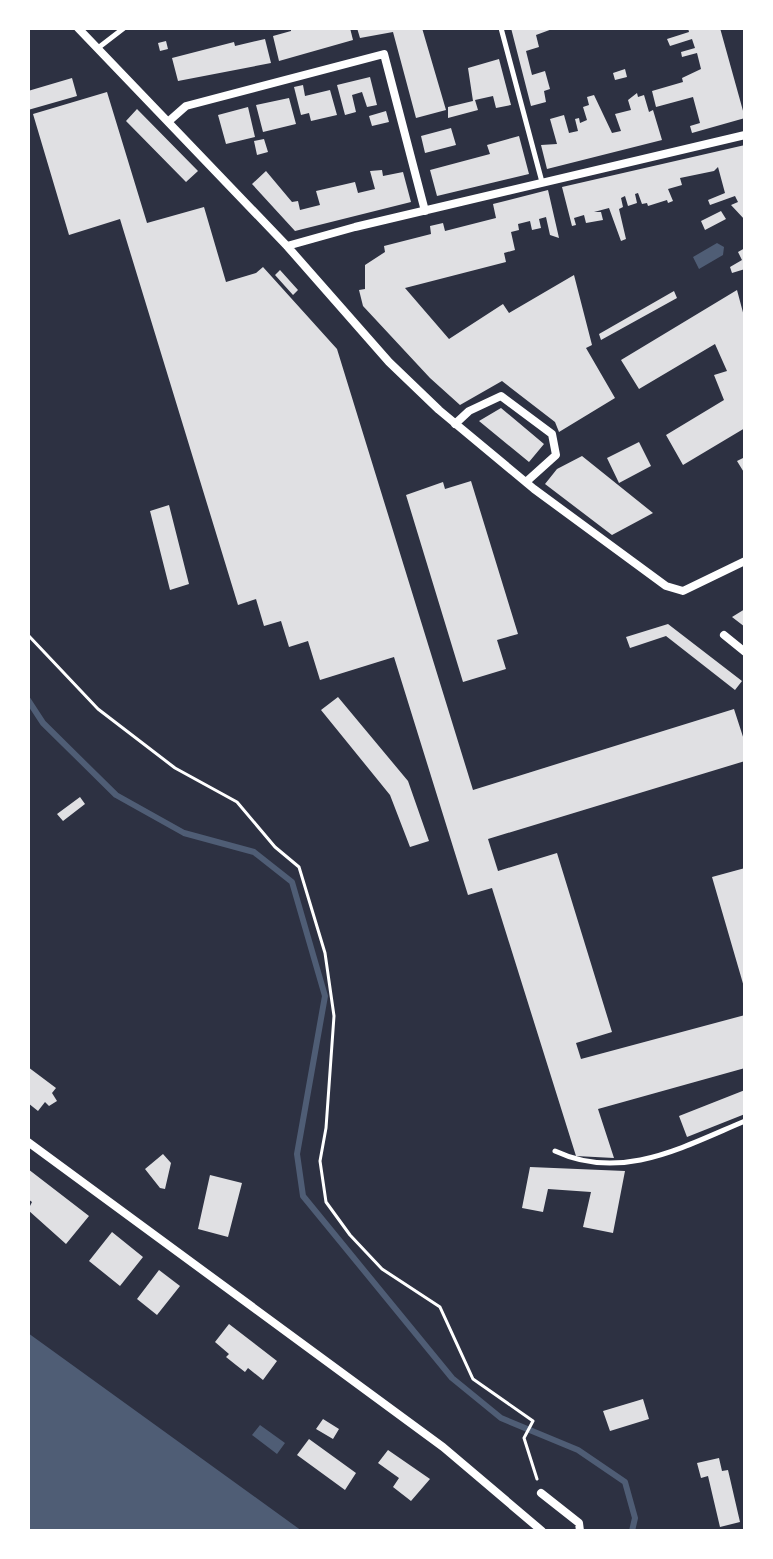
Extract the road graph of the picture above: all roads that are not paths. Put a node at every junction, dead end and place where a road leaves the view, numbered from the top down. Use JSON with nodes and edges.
{"nodes":[{"id":1,"x":78,"y":28,"type":"edge"},
{"id":2,"x":124,"y":28,"type":"edge"},
{"id":3,"x":501,"y":28,"type":"edge"},
{"id":4,"x":98,"y":48,"type":"junction"},
{"id":5,"x":169,"y":121,"type":"junction"},
{"id":6,"x":745,"y":135,"type":"edge"},
{"id":7,"x":542,"y":183,"type":"junction"},
{"id":8,"x":425,"y":211,"type":"junction"},
{"id":9,"x":287,"y":246,"type":"junction"},
{"id":10,"x":455,"y":424,"type":"junction"},
{"id":11,"x":526,"y":482,"type":"junction"},
{"id":12,"x":745,"y":561,"type":"edge"},
{"id":13,"x":724,"y":635,"type":"dead end"},
{"id":14,"x":745,"y":652,"type":"edge"},
{"id":15,"x":745,"y":1121,"type":"edge"},
{"id":16,"x":28,"y":1142,"type":"edge"},
{"id":17,"x":555,"y":1151,"type":"dead end"},
{"id":18,"x":541,"y":1493,"type":"road end"},
{"id":19,"x":542,"y":1531,"type":"edge"},
{"id":20,"x":580,"y":1531,"type":"edge"}],
"edges":[{"from":1,"to":4,"type":"street"},
{"from":2,"to":4,"type":"lane"},
{"from":3,"to":7,"type":"lane"},
{"from":4,"to":5,"type":"street"},
{"from":5,"to":8,"type":"street"},
{"from":5,"to":9,"type":"street"},
{"from":6,"to":7,"type":"street"},
{"from":7,"to":8,"type":"street"},
{"from":8,"to":9,"type":"street"},
{"from":9,"to":10,"type":"street"},
{"from":10,"to":11,"type":"street"},
{"from":10,"to":11,"type":"street"},
{"from":11,"to":12,"type":"street"},
{"from":13,"to":14,"type":"street"},
{"from":15,"to":17,"type":"lane"},
{"from":16,"to":19,"type":"street"},
{"from":18,"to":20,"type":"street"}]}
